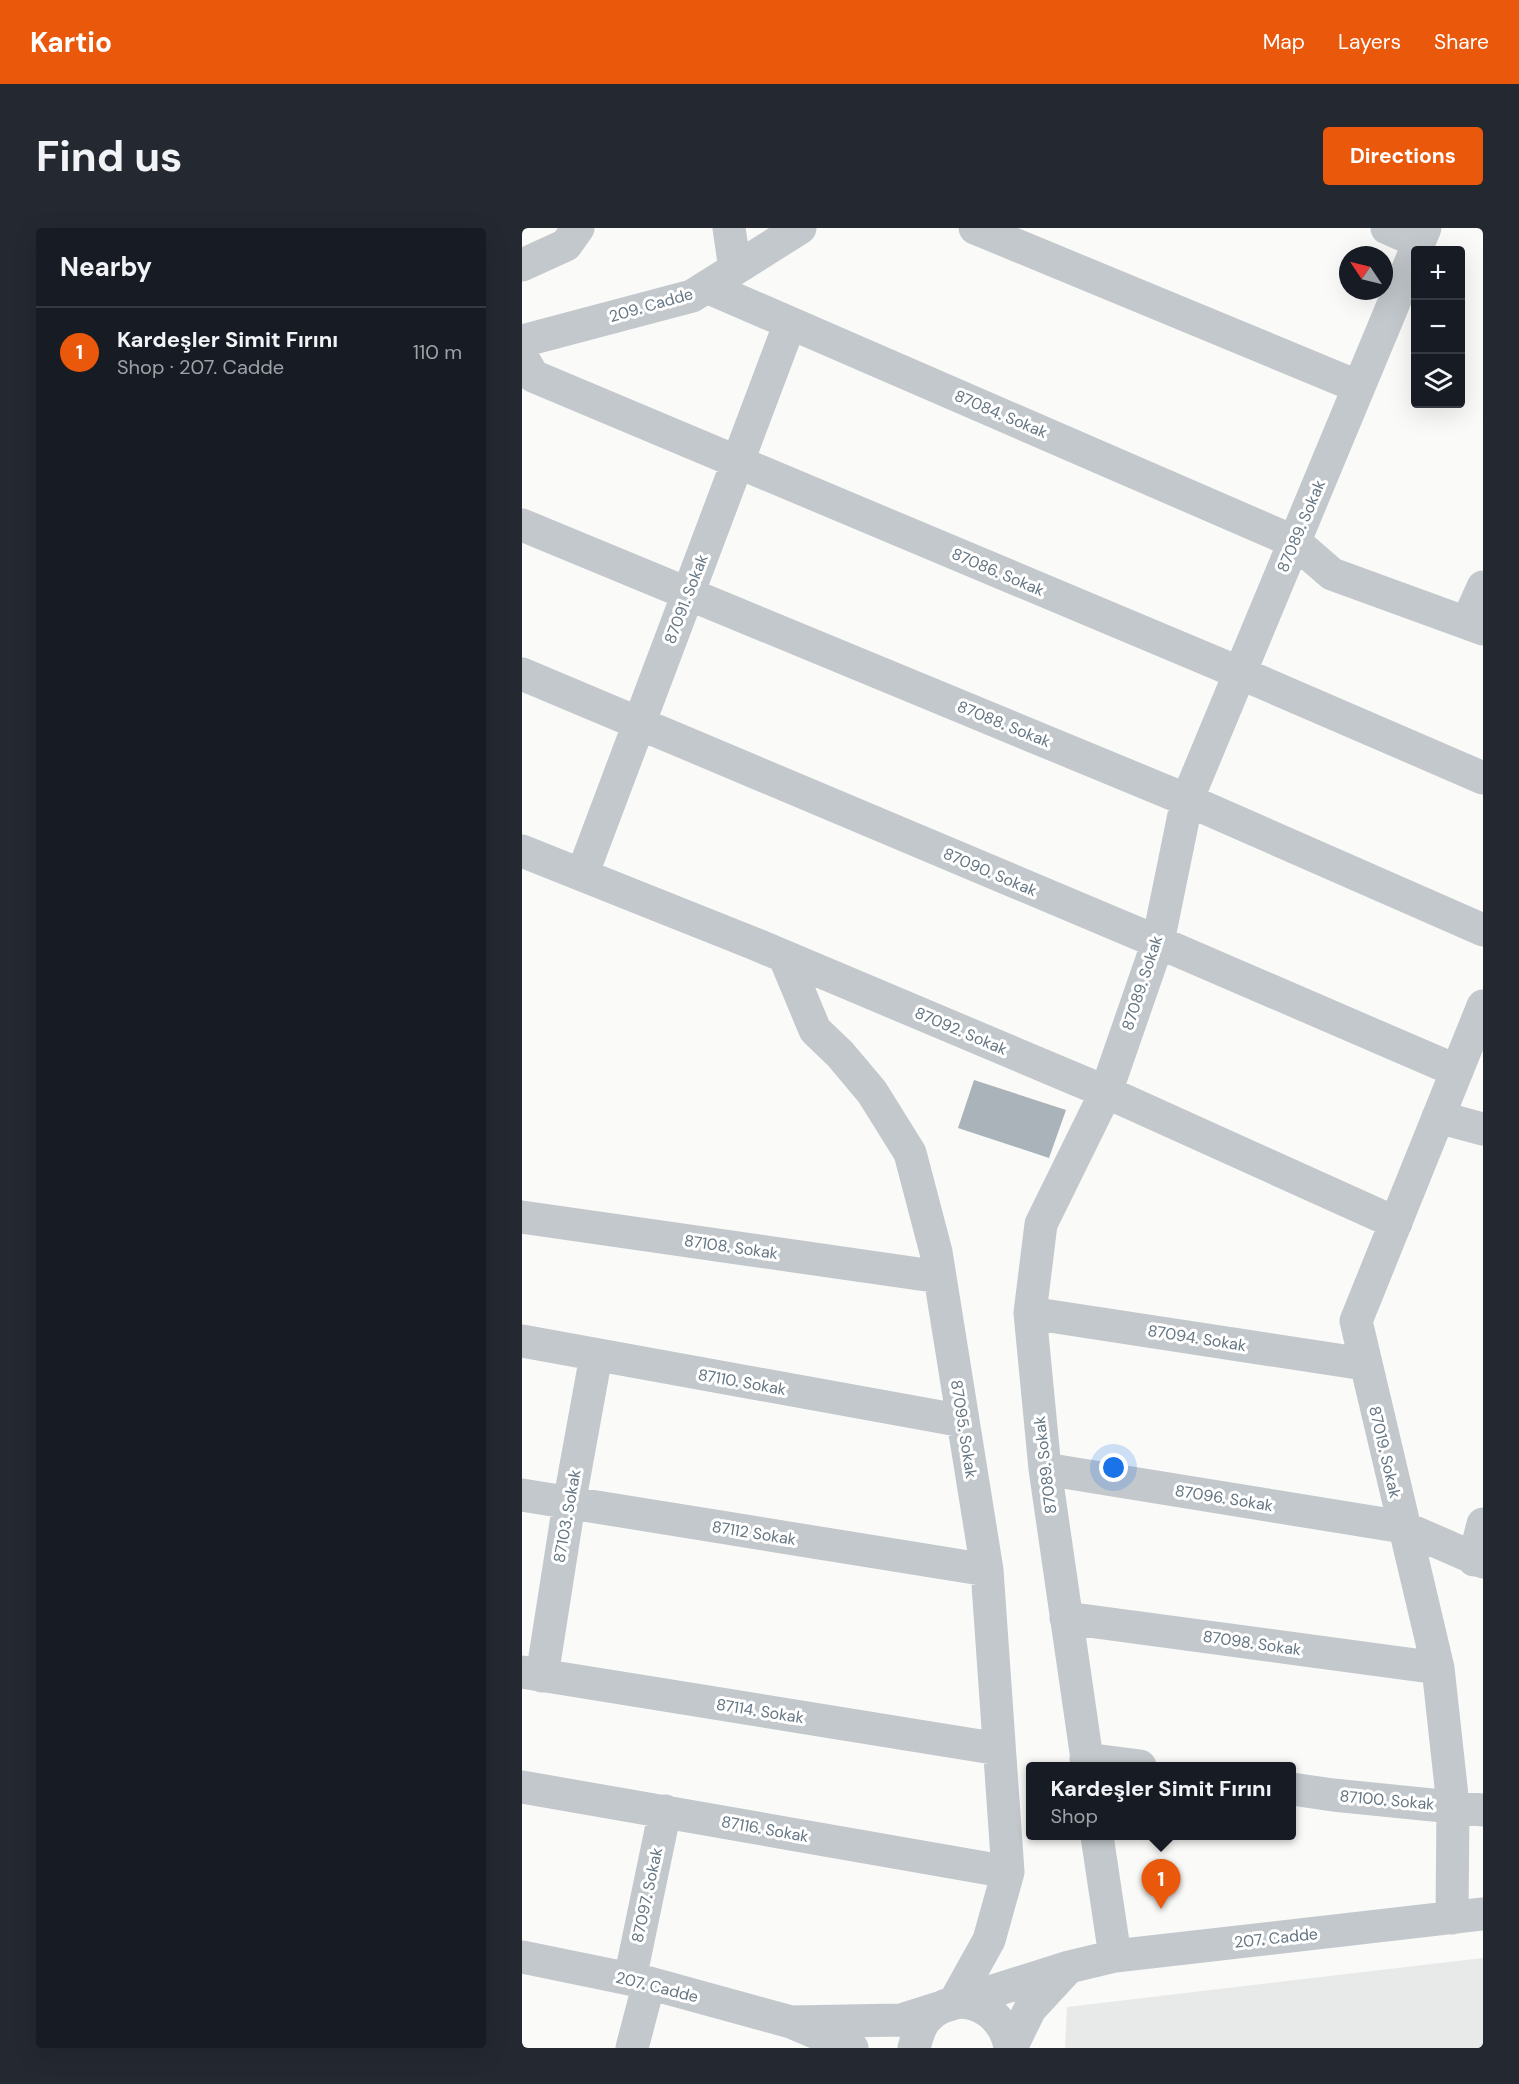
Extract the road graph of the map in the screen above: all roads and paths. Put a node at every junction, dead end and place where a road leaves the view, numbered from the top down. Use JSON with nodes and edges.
{"nodes":[{"id":1,"x":578,"y":228,"type":"edge"},
{"id":2,"x":729,"y":228,"type":"edge"},
{"id":3,"x":800,"y":228,"type":"edge"},
{"id":4,"x":975,"y":228,"type":"edge"},
{"id":5,"x":1387,"y":228,"type":"edge"},
{"id":6,"x":1422,"y":235,"type":"edge"},
{"id":7,"x":522,"y":265,"type":"edge"},
{"id":8,"x":735,"y":269,"type":"junction"},
{"id":9,"x":706,"y":287,"type":"junction"},
{"id":10,"x":790,"y":323,"type":"junction"},
{"id":11,"x":522,"y":341,"type":"edge"},
{"id":12,"x":522,"y":357,"type":"edge"},
{"id":13,"x":1359,"y":387,"type":"junction"},
{"id":14,"x":738,"y":462,"type":"junction"},
{"id":15,"x":522,"y":525,"type":"edge"},
{"id":16,"x":1294,"y":542,"type":"junction"},
{"id":17,"x":1483,"y":587,"type":"edge"},
{"id":18,"x":689,"y":594,"type":"junction"},
{"id":19,"x":1475,"y":626,"type":"edge"},
{"id":20,"x":1240,"y":673,"type":"junction"},
{"id":21,"x":522,"y":674,"type":"edge"},
{"id":22,"x":639,"y":724,"type":"junction"},
{"id":23,"x":1483,"y":778,"type":"edge"},
{"id":24,"x":1187,"y":800,"type":"junction"},
{"id":25,"x":522,"y":851,"type":"edge"},
{"id":26,"x":582,"y":875,"type":"junction"},
{"id":27,"x":1483,"y":930,"type":"edge"},
{"id":28,"x":1158,"y":942,"type":"junction"},
{"id":29,"x":785,"y":958,"type":"junction"},
{"id":30,"x":1481,"y":1017,"type":"edge"},
{"id":31,"x":1457,"y":1071,"type":"junction"},
{"id":32,"x":1106,"y":1092,"type":"junction"},
{"id":33,"x":1438,"y":1117,"type":"junction"},
{"id":34,"x":1483,"y":1129,"type":"edge"},
{"id":35,"x":522,"y":1217,"type":"edge"},
{"id":36,"x":1396,"y":1223,"type":"junction"},
{"id":37,"x":940,"y":1277,"type":"junction"},
{"id":38,"x":1030,"y":1313,"type":"junction"},
{"id":39,"x":522,"y":1341,"type":"edge"},
{"id":40,"x":596,"y":1356,"type":"junction"},
{"id":41,"x":1364,"y":1364,"type":"junction"},
{"id":42,"x":963,"y":1421,"type":"junction"},
{"id":43,"x":1045,"y":1469,"type":"junction"},
{"id":44,"x":522,"y":1495,"type":"edge"},
{"id":45,"x":569,"y":1504,"type":"junction"},
{"id":46,"x":1483,"y":1524,"type":"edge"},
{"id":47,"x":1403,"y":1527,"type":"junction"},
{"id":48,"x":1479,"y":1561,"type":"edge"},
{"id":49,"x":987,"y":1570,"type":"junction"},
{"id":50,"x":1066,"y":1618,"type":"junction"},
{"id":51,"x":1438,"y":1668,"type":"junction"},
{"id":52,"x":532,"y":1674,"type":"edge"},
{"id":53,"x":999,"y":1749,"type":"junction"},
{"id":54,"x":1087,"y":1762,"type":"edge"},
{"id":55,"x":522,"y":1787,"type":"edge"},
{"id":56,"x":1296,"y":1790,"type":"edge"},
{"id":57,"x":1468,"y":1808,"type":"edge"},
{"id":58,"x":665,"y":1811,"type":"junction"},
{"id":59,"x":1099,"y":1840,"type":"edge"},
{"id":60,"x":1008,"y":1872,"type":"junction"},
{"id":61,"x":1468,"y":1916,"type":"edge"},
{"id":62,"x":1115,"y":1956,"type":"junction"},
{"id":63,"x":522,"y":1957,"type":"edge"},
{"id":64,"x":1069,"y":1967,"type":"junction"},
{"id":65,"x":639,"y":1981,"type":"junction"},
{"id":66,"x":954,"y":2003,"type":"junction"},
{"id":67,"x":791,"y":2022,"type":"junction"},
{"id":68,"x":632,"y":2048,"type":"edge"},
{"id":69,"x":852,"y":2048,"type":"edge"},
{"id":70,"x":914,"y":2048,"type":"edge"},
{"id":71,"x":1010,"y":2048,"type":"edge"}],
"edges":[{"from":1,"to":7,"type":"street"},
{"from":2,"to":8,"type":"street"},
{"from":3,"to":8,"type":"street","name":"209. Cadde"},
{"from":4,"to":13,"type":"street"},
{"from":5,"to":6,"type":"street"},
{"from":6,"to":13,"type":"street","name":"87089. Sokak"},
{"from":8,"to":9,"type":"street","name":"209. Cadde"},
{"from":9,"to":10,"type":"street","name":"87084. Sokak"},
{"from":9,"to":11,"type":"street","name":"209. Cadde"},
{"from":10,"to":14,"type":"street","name":"87091. Sokak"},
{"from":10,"to":16,"type":"street","name":"87084. Sokak"},
{"from":12,"to":14,"type":"street","name":"87086. Sokak"},
{"from":13,"to":16,"type":"street","name":"87089. Sokak"},
{"from":14,"to":18,"type":"street","name":"87091. Sokak"},
{"from":14,"to":20,"type":"street","name":"87086. Sokak"},
{"from":15,"to":18,"type":"street","name":"87088. Sokak"},
{"from":16,"to":19,"type":"street"},
{"from":16,"to":20,"type":"street","name":"87089. Sokak"},
{"from":17,"to":19,"type":"street"},
{"from":18,"to":22,"type":"street","name":"87091. Sokak"},
{"from":18,"to":24,"type":"street","name":"87088. Sokak"},
{"from":20,"to":23,"type":"street","name":"87086. Sokak"},
{"from":20,"to":24,"type":"street","name":"87089. Sokak"},
{"from":21,"to":22,"type":"street","name":"87090. Sokak"},
{"from":22,"to":26,"type":"street","name":"87091. Sokak"},
{"from":22,"to":28,"type":"street","name":"87090. Sokak"},
{"from":24,"to":27,"type":"street","name":"87088. Sokak"},
{"from":24,"to":28,"type":"street","name":"87089. Sokak"},
{"from":25,"to":26,"type":"street","name":"87092. Sokak"},
{"from":26,"to":29,"type":"street","name":"87092. Sokak"},
{"from":28,"to":31,"type":"street","name":"87090. Sokak"},
{"from":28,"to":32,"type":"street","name":"87089. Sokak"},
{"from":29,"to":32,"type":"street","name":"87092. Sokak"},
{"from":29,"to":37,"type":"street","name":"87095. Sokak"},
{"from":30,"to":31,"type":"street","name":"87019. Sokak"},
{"from":31,"to":33,"type":"street","name":"87019. Sokak"},
{"from":32,"to":36,"type":"street","name":"87092. Sokak"},
{"from":32,"to":38,"type":"street","name":"87089. Sokak"},
{"from":33,"to":34,"type":"street"},
{"from":33,"to":36,"type":"street","name":"87019. Sokak"},
{"from":35,"to":37,"type":"street","name":"87108. Sokak"},
{"from":36,"to":41,"type":"street","name":"87019. Sokak"},
{"from":37,"to":42,"type":"street","name":"87095. Sokak"},
{"from":38,"to":41,"type":"street","name":"87094. Sokak"},
{"from":38,"to":43,"type":"street","name":"87089. Sokak"},
{"from":39,"to":40,"type":"street","name":"87110. Sokak"},
{"from":40,"to":42,"type":"street","name":"87110. Sokak"},
{"from":40,"to":45,"type":"street","name":"87103. Sokak"},
{"from":41,"to":47,"type":"street","name":"87019. Sokak"},
{"from":42,"to":49,"type":"street","name":"87095. Sokak"},
{"from":43,"to":47,"type":"street","name":"87096. Sokak"},
{"from":43,"to":50,"type":"street","name":"87089. Sokak"},
{"from":44,"to":45,"type":"street","name":"87112 Sokak"},
{"from":45,"to":49,"type":"street","name":"87112 Sokak"},
{"from":45,"to":52,"type":"street","name":"87103. Sokak"},
{"from":46,"to":48,"type":"street"},
{"from":47,"to":48,"type":"street","name":"87096. Sokak"},
{"from":47,"to":51,"type":"street","name":"87019. Sokak"},
{"from":49,"to":53,"type":"street","name":"87095. Sokak"},
{"from":50,"to":51,"type":"street","name":"87098. Sokak"},
{"from":50,"to":54,"type":"street","name":"87089. Sokak"},
{"from":51,"to":57,"type":"street","name":"87019. Sokak"},
{"from":52,"to":53,"type":"street","name":"87114. Sokak"},
{"from":53,"to":60,"type":"street","name":"87095. Sokak"},
{"from":55,"to":58,"type":"street","name":"87116. Sokak"},
{"from":56,"to":57,"type":"street","name":"87100. Sokak"},
{"from":57,"to":61,"type":"street","name":"87019. Sokak"},
{"from":58,"to":60,"type":"street","name":"87116. Sokak"},
{"from":58,"to":65,"type":"street","name":"87097. Sokak"},
{"from":59,"to":62,"type":"street"},
{"from":60,"to":66,"type":"street","name":"87095. Sokak"},
{"from":61,"to":62,"type":"street","name":"207. Cadde"},
{"from":62,"to":64,"type":"street","name":"207. Cadde"},
{"from":63,"to":65,"type":"street","name":"207. Cadde"},
{"from":64,"to":66,"type":"street","name":"207. Cadde"},
{"from":64,"to":71,"type":"street"},
{"from":65,"to":67,"type":"street","name":"207. Cadde"},
{"from":65,"to":68,"type":"street","name":"87097. Sokak"},
{"from":66,"to":67,"type":"street"},
{"from":66,"to":70,"type":"street"},
{"from":66,"to":71,"type":"street"},
{"from":67,"to":69,"type":"street"}]}
